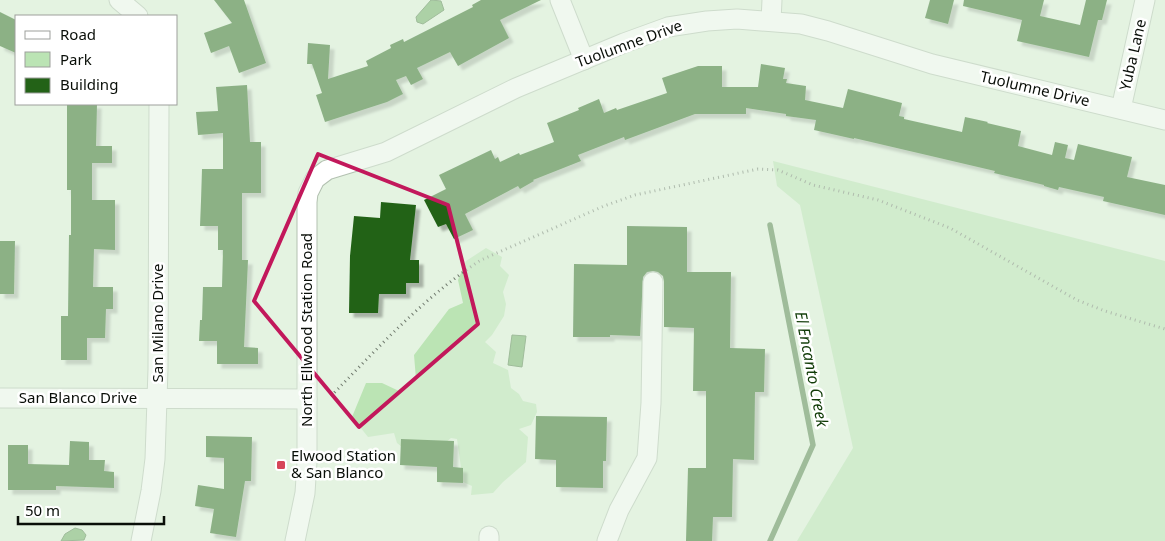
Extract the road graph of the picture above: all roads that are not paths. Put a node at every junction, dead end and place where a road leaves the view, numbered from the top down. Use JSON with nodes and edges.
{"nodes":[{"id":1,"x":119,"y":0,"type":"edge"},
{"id":2,"x":560,"y":0,"type":"edge"},
{"id":3,"x":772,"y":0,"type":"edge"},
{"id":4,"x":1146,"y":0,"type":"edge"},
{"id":5,"x":137,"y":15,"type":"edge"},
{"id":6,"x":771,"y":21,"type":"junction"},
{"id":7,"x":584,"y":60,"type":"junction"},
{"id":8,"x":159,"y":105,"type":"edge"},
{"id":9,"x":1121,"y":109,"type":"junction"},
{"id":10,"x":1165,"y":120,"type":"edge"},
{"id":11,"x":315,"y":180,"type":"joint"},
{"id":12,"x":653,"y":282,"type":"dead end"},
{"id":13,"x":0,"y":398,"type":"edge"},
{"id":14,"x":157,"y":398,"type":"junction"},
{"id":15,"x":307,"y":399,"type":"junction"},
{"id":16,"x":141,"y":541,"type":"edge"},
{"id":17,"x":295,"y":541,"type":"edge"},
{"id":18,"x":607,"y":541,"type":"edge"}],
"edges":[{"from":1,"to":5,"type":"street"},
{"from":2,"to":7,"type":"street"},
{"from":3,"to":6,"type":"street"},
{"from":4,"to":9,"type":"street","name":"Yuba Lane"},
{"from":6,"to":7,"type":"street","name":"Tuolumne Drive"},
{"from":6,"to":9,"type":"street","name":"Tuolumne Drive"},
{"from":7,"to":11,"type":"street","name":"Tuolumne Drive"},
{"from":8,"to":14,"type":"street","name":"San Milano Drive"},
{"from":9,"to":10,"type":"street","name":"Tuolumne Drive"},
{"from":11,"to":15,"type":"street","name":"North Ellwood Station Road"},
{"from":12,"to":18,"type":"street"},
{"from":13,"to":14,"type":"street","name":"San Blanco Drive"},
{"from":14,"to":15,"type":"street","name":"San Blanco Drive"},
{"from":14,"to":16,"type":"street","name":"San Milano Drive"},
{"from":15,"to":17,"type":"street","name":"North Ellwood Station Road"}]}
